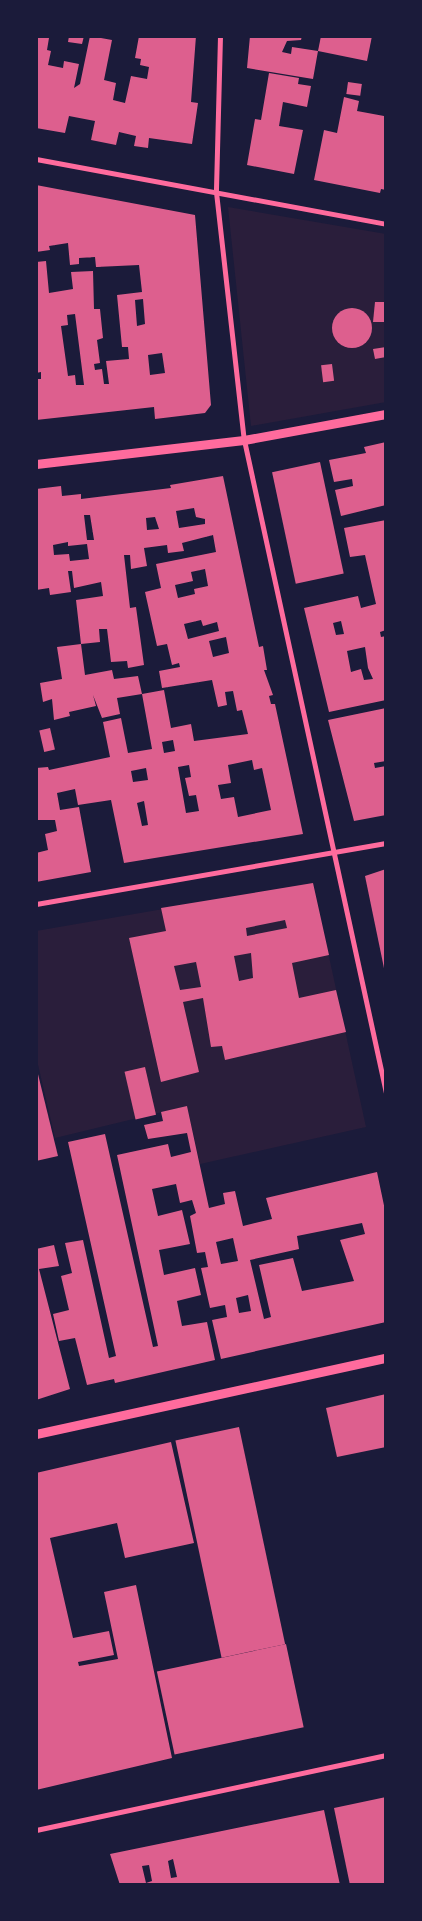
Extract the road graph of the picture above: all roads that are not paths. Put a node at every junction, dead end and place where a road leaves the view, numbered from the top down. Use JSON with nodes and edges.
{"nodes":[{"id":1,"x":220,"y":36,"type":"edge"},
{"id":2,"x":36,"y":159,"type":"edge"},
{"id":3,"x":216,"y":192,"type":"junction"},
{"id":4,"x":386,"y":224,"type":"edge"},
{"id":5,"x":386,"y":414,"type":"edge"},
{"id":6,"x":244,"y":440,"type":"junction"},
{"id":7,"x":36,"y":464,"type":"edge"},
{"id":8,"x":386,"y":843,"type":"edge"},
{"id":9,"x":333,"y":852,"type":"junction"},
{"id":10,"x":36,"y":904,"type":"edge"},
{"id":11,"x":386,"y":1093,"type":"edge"},
{"id":12,"x":386,"y":1358,"type":"edge"},
{"id":13,"x":36,"y":1434,"type":"edge"},
{"id":14,"x":386,"y":1755,"type":"edge"},
{"id":15,"x":36,"y":1830,"type":"edge"}],
"edges":[{"from":1,"to":3,"type":"street"},
{"from":2,"to":3,"type":"street"},
{"from":3,"to":4,"type":"street"},
{"from":3,"to":6,"type":"street"},
{"from":5,"to":6,"type":"street"},
{"from":6,"to":7,"type":"street"},
{"from":6,"to":9,"type":"street"},
{"from":8,"to":9,"type":"street"},
{"from":9,"to":10,"type":"street"},
{"from":9,"to":11,"type":"street"},
{"from":12,"to":13,"type":"street"},
{"from":14,"to":15,"type":"street"}]}
